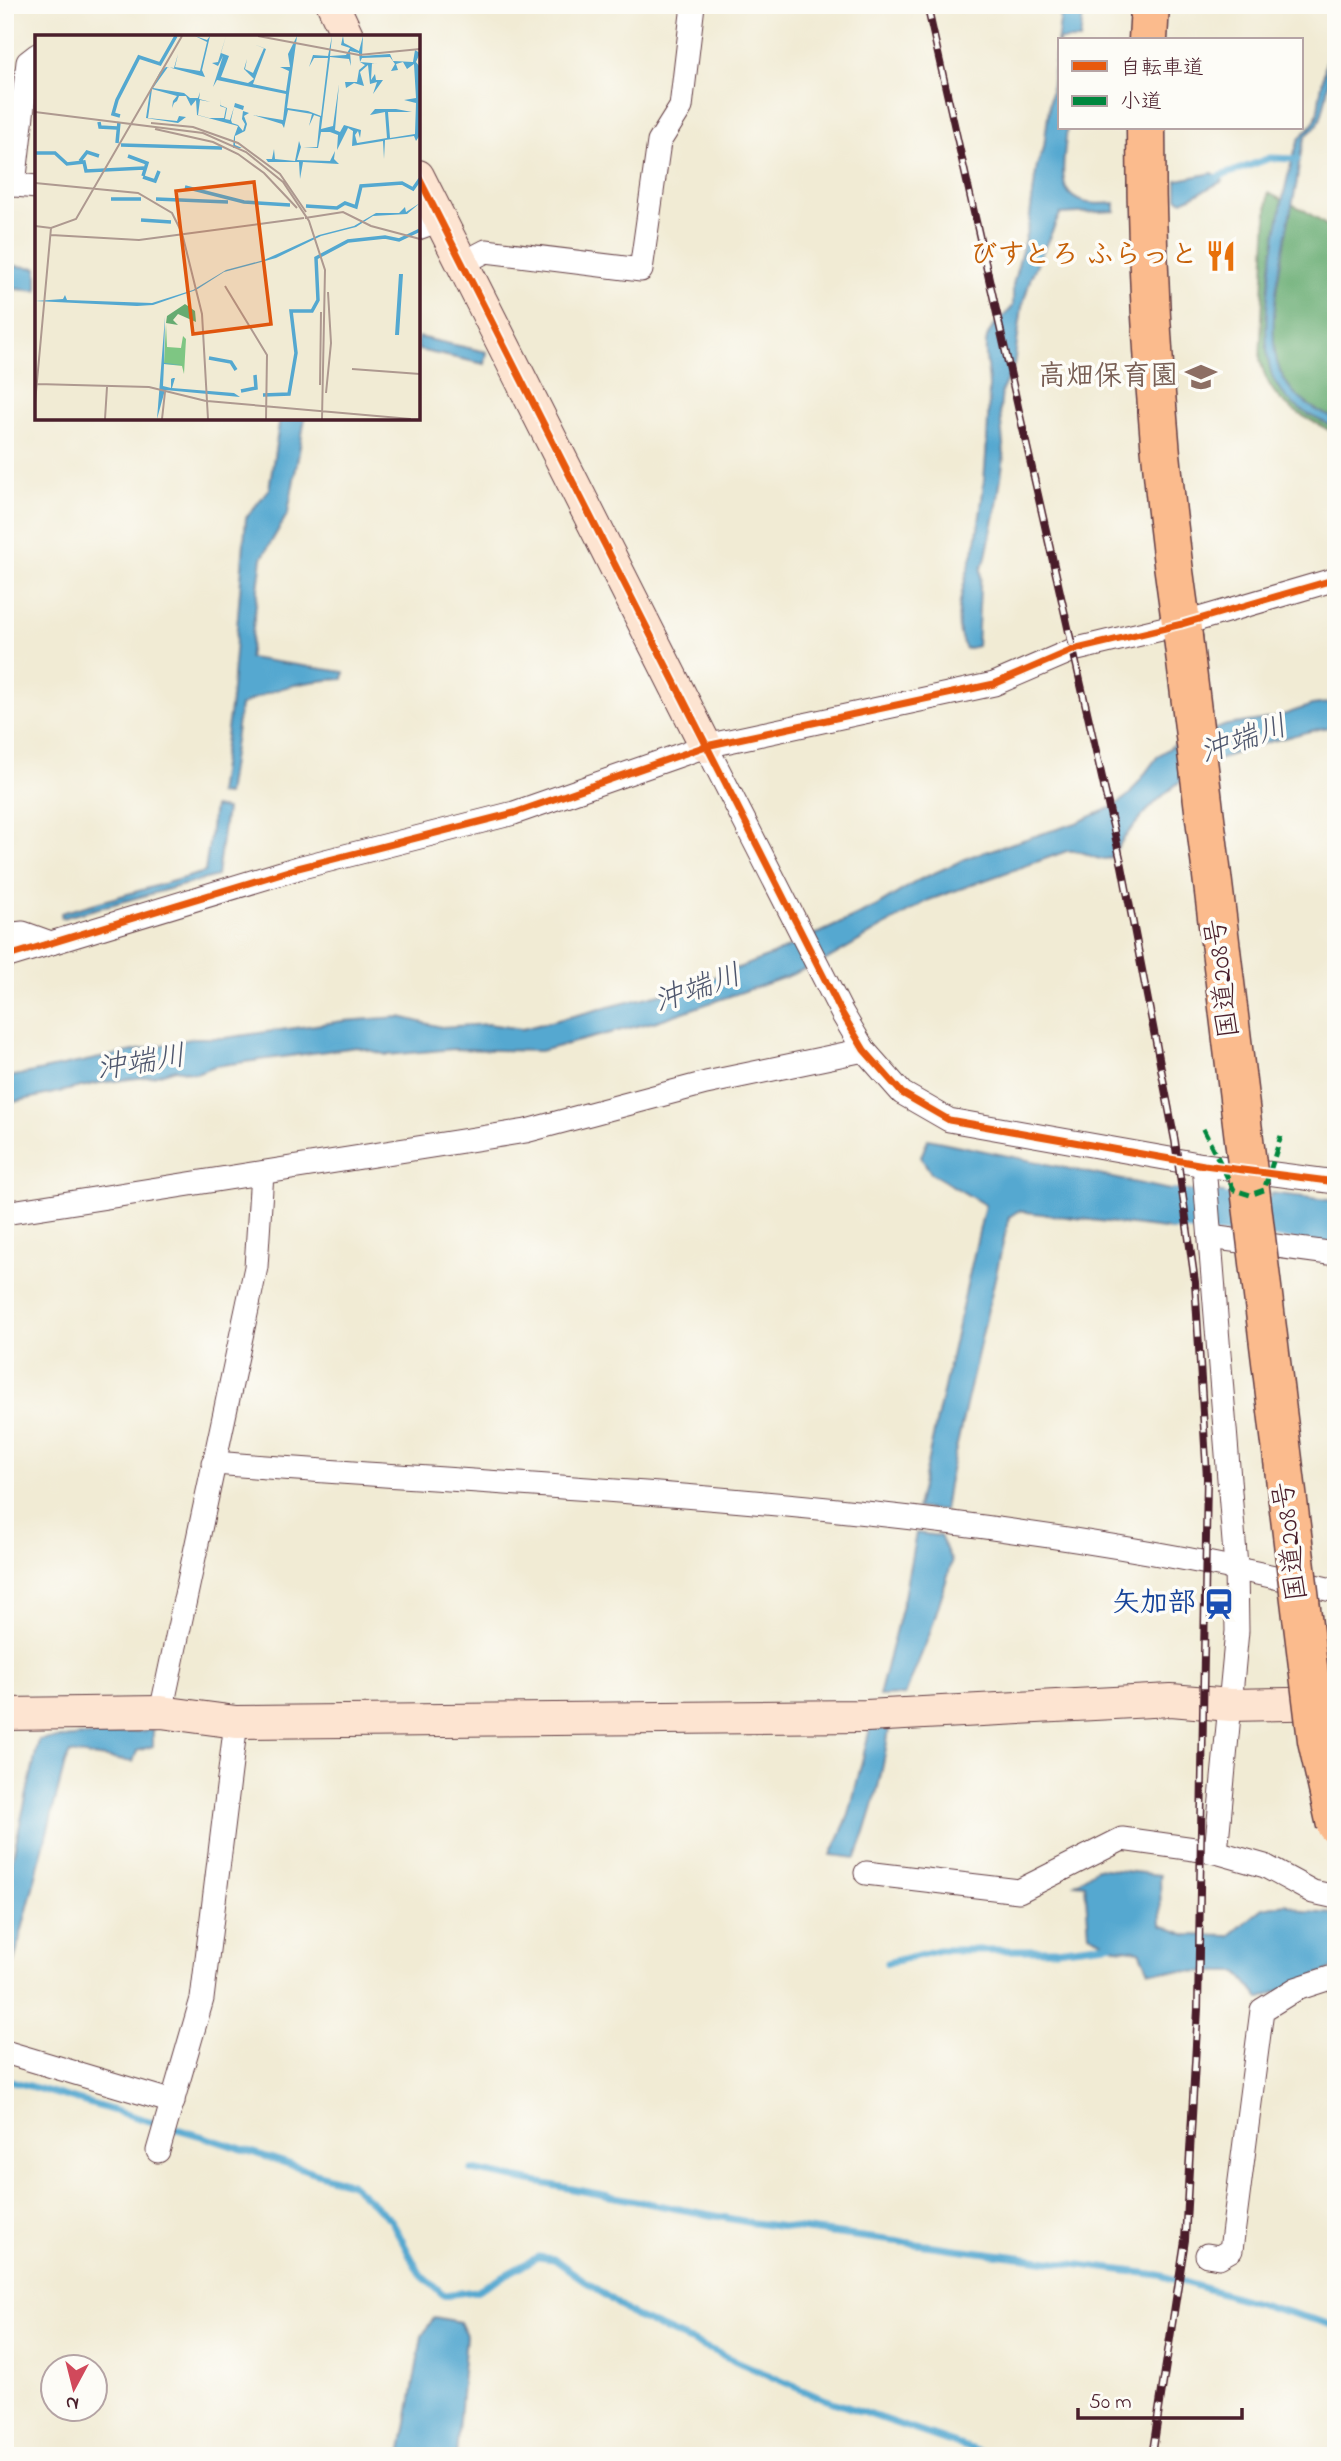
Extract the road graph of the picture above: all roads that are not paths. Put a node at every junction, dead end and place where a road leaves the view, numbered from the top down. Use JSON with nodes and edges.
{"nodes":[{"id":1,"x":333,"y":5,"type":"edge"},
{"id":2,"x":693,"y":5,"type":"edge"},
{"id":3,"x":1150,"y":5,"type":"edge"},
{"id":4,"x":347,"y":35,"type":"edge"},
{"id":5,"x":1148,"y":38,"type":"edge"},
{"id":6,"x":35,"y":57,"type":"edge"},
{"id":7,"x":1146,"y":130,"type":"edge"},
{"id":8,"x":9,"y":184,"type":"edge"},
{"id":9,"x":420,"y":186,"type":"edge"},
{"id":10,"x":35,"y":187,"type":"edge"},
{"id":11,"x":429,"y":224,"type":"edge"},
{"id":12,"x":461,"y":264,"type":"junction"},
{"id":13,"x":1336,"y":579,"type":"edge"},
{"id":14,"x":1183,"y":631,"type":"junction"},
{"id":15,"x":710,"y":753,"type":"junction"},
{"id":16,"x":5,"y":935,"type":"edge"},
{"id":17,"x":51,"y":943,"type":"junction"},
{"id":18,"x":5,"y":957,"type":"edge"},
{"id":19,"x":864,"y":1050,"type":"junction"},
{"id":20,"x":262,"y":1173,"type":"junction"},
{"id":21,"x":1205,"y":1174,"type":"junction"},
{"id":22,"x":1336,"y":1182,"type":"edge"},
{"id":23,"x":5,"y":1213,"type":"edge"},
{"id":24,"x":1210,"y":1237,"type":"junction"},
{"id":25,"x":1336,"y":1254,"type":"edge"},
{"id":26,"x":213,"y":1463,"type":"junction"},
{"id":27,"x":1236,"y":1567,"type":"junction"},
{"id":28,"x":1336,"y":1591,"type":"edge"},
{"id":29,"x":1336,"y":1703,"type":"edge"},
{"id":30,"x":1231,"y":1704,"type":"junction"},
{"id":31,"x":161,"y":1712,"type":"junction"},
{"id":32,"x":5,"y":1714,"type":"edge"},
{"id":33,"x":236,"y":1722,"type":"junction"},
{"id":34,"x":1336,"y":1825,"type":"edge"},
{"id":35,"x":1216,"y":1853,"type":"junction"},
{"id":36,"x":866,"y":1872,"type":"dead end"},
{"id":37,"x":1334,"y":1901,"type":"edge"},
{"id":38,"x":1336,"y":1976,"type":"edge"},
{"id":39,"x":5,"y":2052,"type":"edge"},
{"id":40,"x":171,"y":2106,"type":"junction"},
{"id":41,"x":160,"y":2145,"type":"dead end"},
{"id":42,"x":1207,"y":2255,"type":"dead end"}],
"edges":[{"from":1,"to":4,"type":"street"},
{"from":2,"to":12,"type":"street"},
{"from":3,"to":5,"type":"highway"},
{"from":6,"to":8,"type":"street"},
{"from":7,"to":14,"type":"highway","name":"国道208号"},
{"from":8,"to":10,"type":"street"},
{"from":9,"to":11,"type":"street"},
{"from":11,"to":12,"type":"street"},
{"from":12,"to":15,"type":"street"},
{"from":13,"to":14,"type":"street"},
{"from":14,"to":15,"type":"street"},
{"from":14,"to":34,"type":"highway","name":"国道208号","bridge":true},
{"from":15,"to":17,"type":"street"},
{"from":15,"to":19,"type":"street"},
{"from":16,"to":17,"type":"street"},
{"from":17,"to":18,"type":"street"},
{"from":19,"to":20,"type":"street"},
{"from":19,"to":21,"type":"street"},
{"from":20,"to":23,"type":"street"},
{"from":20,"to":26,"type":"street"},
{"from":21,"to":22,"type":"street"},
{"from":21,"to":24,"type":"street"},
{"from":24,"to":25,"type":"street"},
{"from":24,"to":27,"type":"street"},
{"from":26,"to":27,"type":"street"},
{"from":26,"to":31,"type":"street"},
{"from":27,"to":28,"type":"street"},
{"from":27,"to":30,"type":"street"},
{"from":29,"to":30,"type":"street"},
{"from":30,"to":33,"type":"street"},
{"from":30,"to":35,"type":"street"},
{"from":31,"to":32,"type":"street"},
{"from":31,"to":33,"type":"street"},
{"from":33,"to":40,"type":"street"},
{"from":35,"to":36,"type":"street"},
{"from":35,"to":37,"type":"street"},
{"from":38,"to":42,"type":"street"},
{"from":39,"to":40,"type":"street"},
{"from":40,"to":41,"type":"street"}]}
